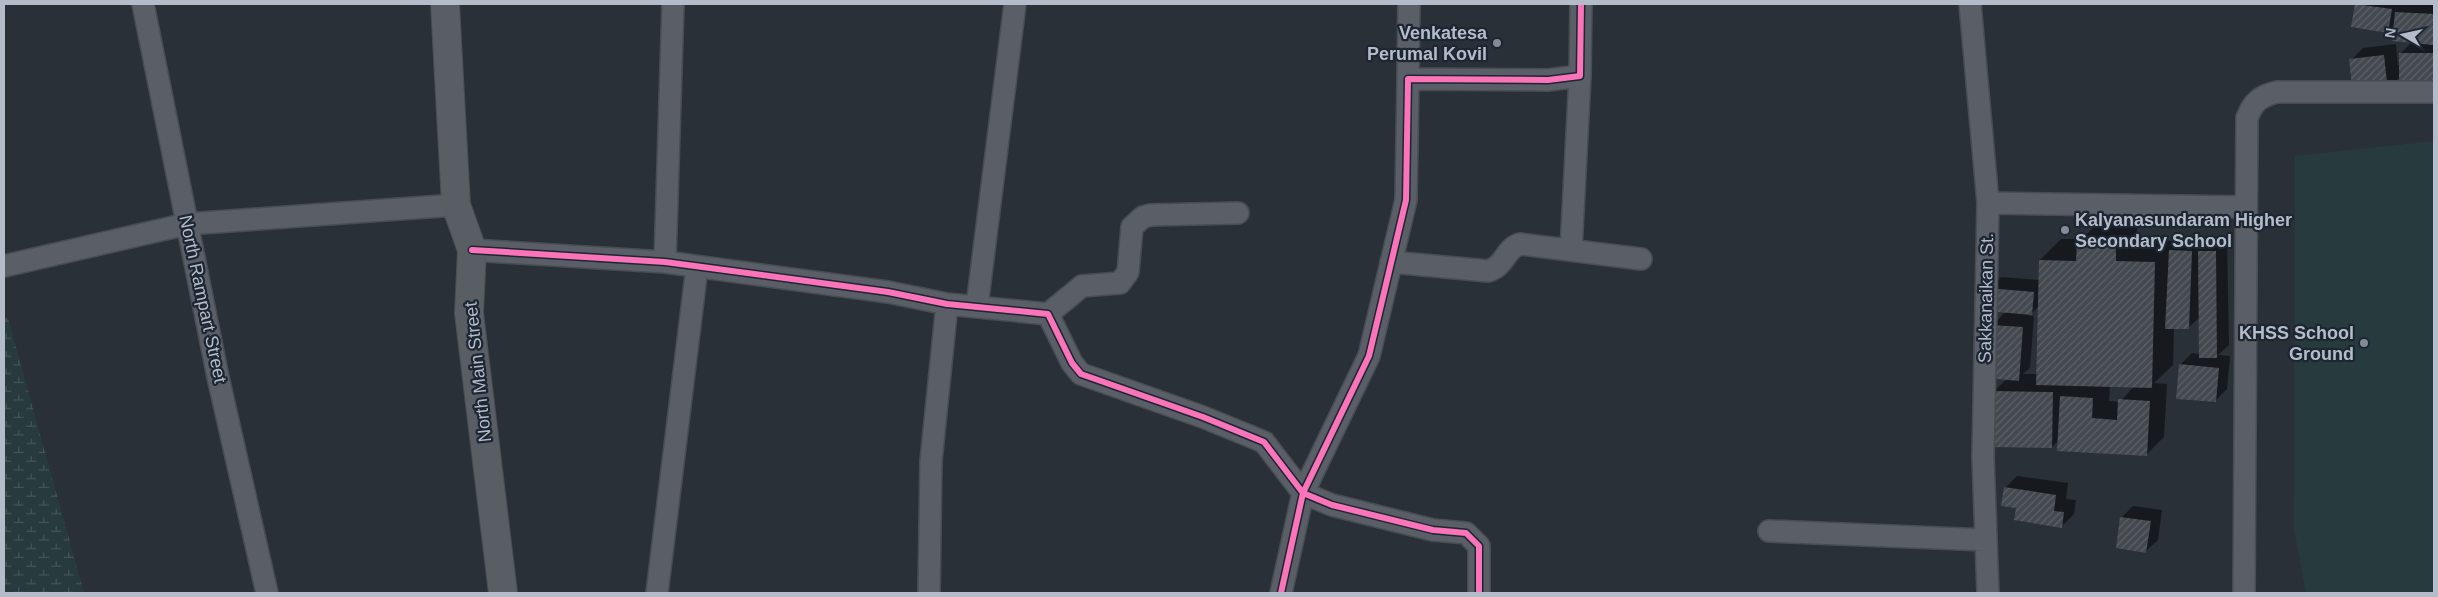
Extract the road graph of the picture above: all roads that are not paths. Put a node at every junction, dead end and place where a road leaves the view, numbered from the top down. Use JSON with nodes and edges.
{"nodes":[{"id":1,"x":143,"y":4,"type":"edge"},
{"id":2,"x":445,"y":4,"type":"edge"},
{"id":3,"x":673,"y":4,"type":"edge"},
{"id":4,"x":1015,"y":4,"type":"edge"},
{"id":5,"x":1409,"y":4,"type":"edge"},
{"id":6,"x":1581,"y":4,"type":"edge"},
{"id":7,"x":1970,"y":4,"type":"edge"},
{"id":8,"x":1580,"y":76,"type":"junction"},
{"id":9,"x":1408,"y":79,"type":"junction"},
{"id":10,"x":2434,"y":92,"type":"edge"},
{"id":11,"x":1988,"y":203,"type":"junction"},
{"id":12,"x":456,"y":206,"type":"junction"},
{"id":13,"x":2245,"y":208,"type":"junction"},
{"id":14,"x":1238,"y":213,"type":"dead end"},
{"id":15,"x":187,"y":224,"type":"junction"},
{"id":16,"x":472,"y":250,"type":"junction"},
{"id":17,"x":1571,"y":250,"type":"junction"},
{"id":18,"x":1641,"y":259,"type":"dead end"},
{"id":19,"x":665,"y":262,"type":"junction"},
{"id":20,"x":1391,"y":262,"type":"junction"},
{"id":21,"x":4,"y":266,"type":"edge"},
{"id":22,"x":697,"y":267,"type":"junction"},
{"id":23,"x":948,"y":304,"type":"junction"},
{"id":24,"x":977,"y":306,"type":"junction"},
{"id":25,"x":1048,"y":314,"type":"junction"},
{"id":26,"x":1303,"y":493,"type":"junction"},
{"id":27,"x":1769,"y":531,"type":"dead end"},
{"id":28,"x":1986,"y":540,"type":"junction"},
{"id":29,"x":266,"y":593,"type":"edge"},
{"id":30,"x":502,"y":593,"type":"edge"},
{"id":31,"x":657,"y":593,"type":"edge"},
{"id":32,"x":929,"y":593,"type":"edge"},
{"id":33,"x":1281,"y":593,"type":"edge"},
{"id":34,"x":1479,"y":593,"type":"edge"},
{"id":35,"x":1988,"y":593,"type":"edge"},
{"id":36,"x":2244,"y":593,"type":"edge"}],
"edges":[{"from":1,"to":15,"type":"street","name":"North Rampart Street"},
{"from":2,"to":12,"type":"street","name":"North Main Street"},
{"from":3,"to":19,"type":"street"},
{"from":4,"to":24,"type":"street"},
{"from":5,"to":9,"type":"street"},
{"from":6,"to":8,"type":"street"},
{"from":7,"to":11,"type":"street","name":"Sakkanaikan St."},
{"from":8,"to":9,"type":"street"},
{"from":8,"to":17,"type":"street"},
{"from":9,"to":20,"type":"street"},
{"from":10,"to":13,"type":"street"},
{"from":11,"to":13,"type":"street"},
{"from":11,"to":28,"type":"street","name":"Sakkanaikan St."},
{"from":12,"to":15,"type":"street"},
{"from":12,"to":16,"type":"street","name":"North Main Street"},
{"from":13,"to":36,"type":"street"},
{"from":14,"to":25,"type":"street"},
{"from":15,"to":21,"type":"street"},
{"from":15,"to":29,"type":"street","name":"North Rampart Street"},
{"from":16,"to":19,"type":"street"},
{"from":16,"to":30,"type":"street","name":"North Main Street"},
{"from":17,"to":18,"type":"street"},
{"from":17,"to":20,"type":"street"},
{"from":19,"to":22,"type":"street"},
{"from":20,"to":26,"type":"street"},
{"from":22,"to":23,"type":"street"},
{"from":22,"to":31,"type":"street"},
{"from":23,"to":24,"type":"street"},
{"from":23,"to":32,"type":"street"},
{"from":24,"to":25,"type":"street"},
{"from":25,"to":26,"type":"street"},
{"from":26,"to":33,"type":"street"},
{"from":26,"to":34,"type":"street"},
{"from":27,"to":28,"type":"street"},
{"from":28,"to":35,"type":"street","name":"Sakkanaikan St."}]}
